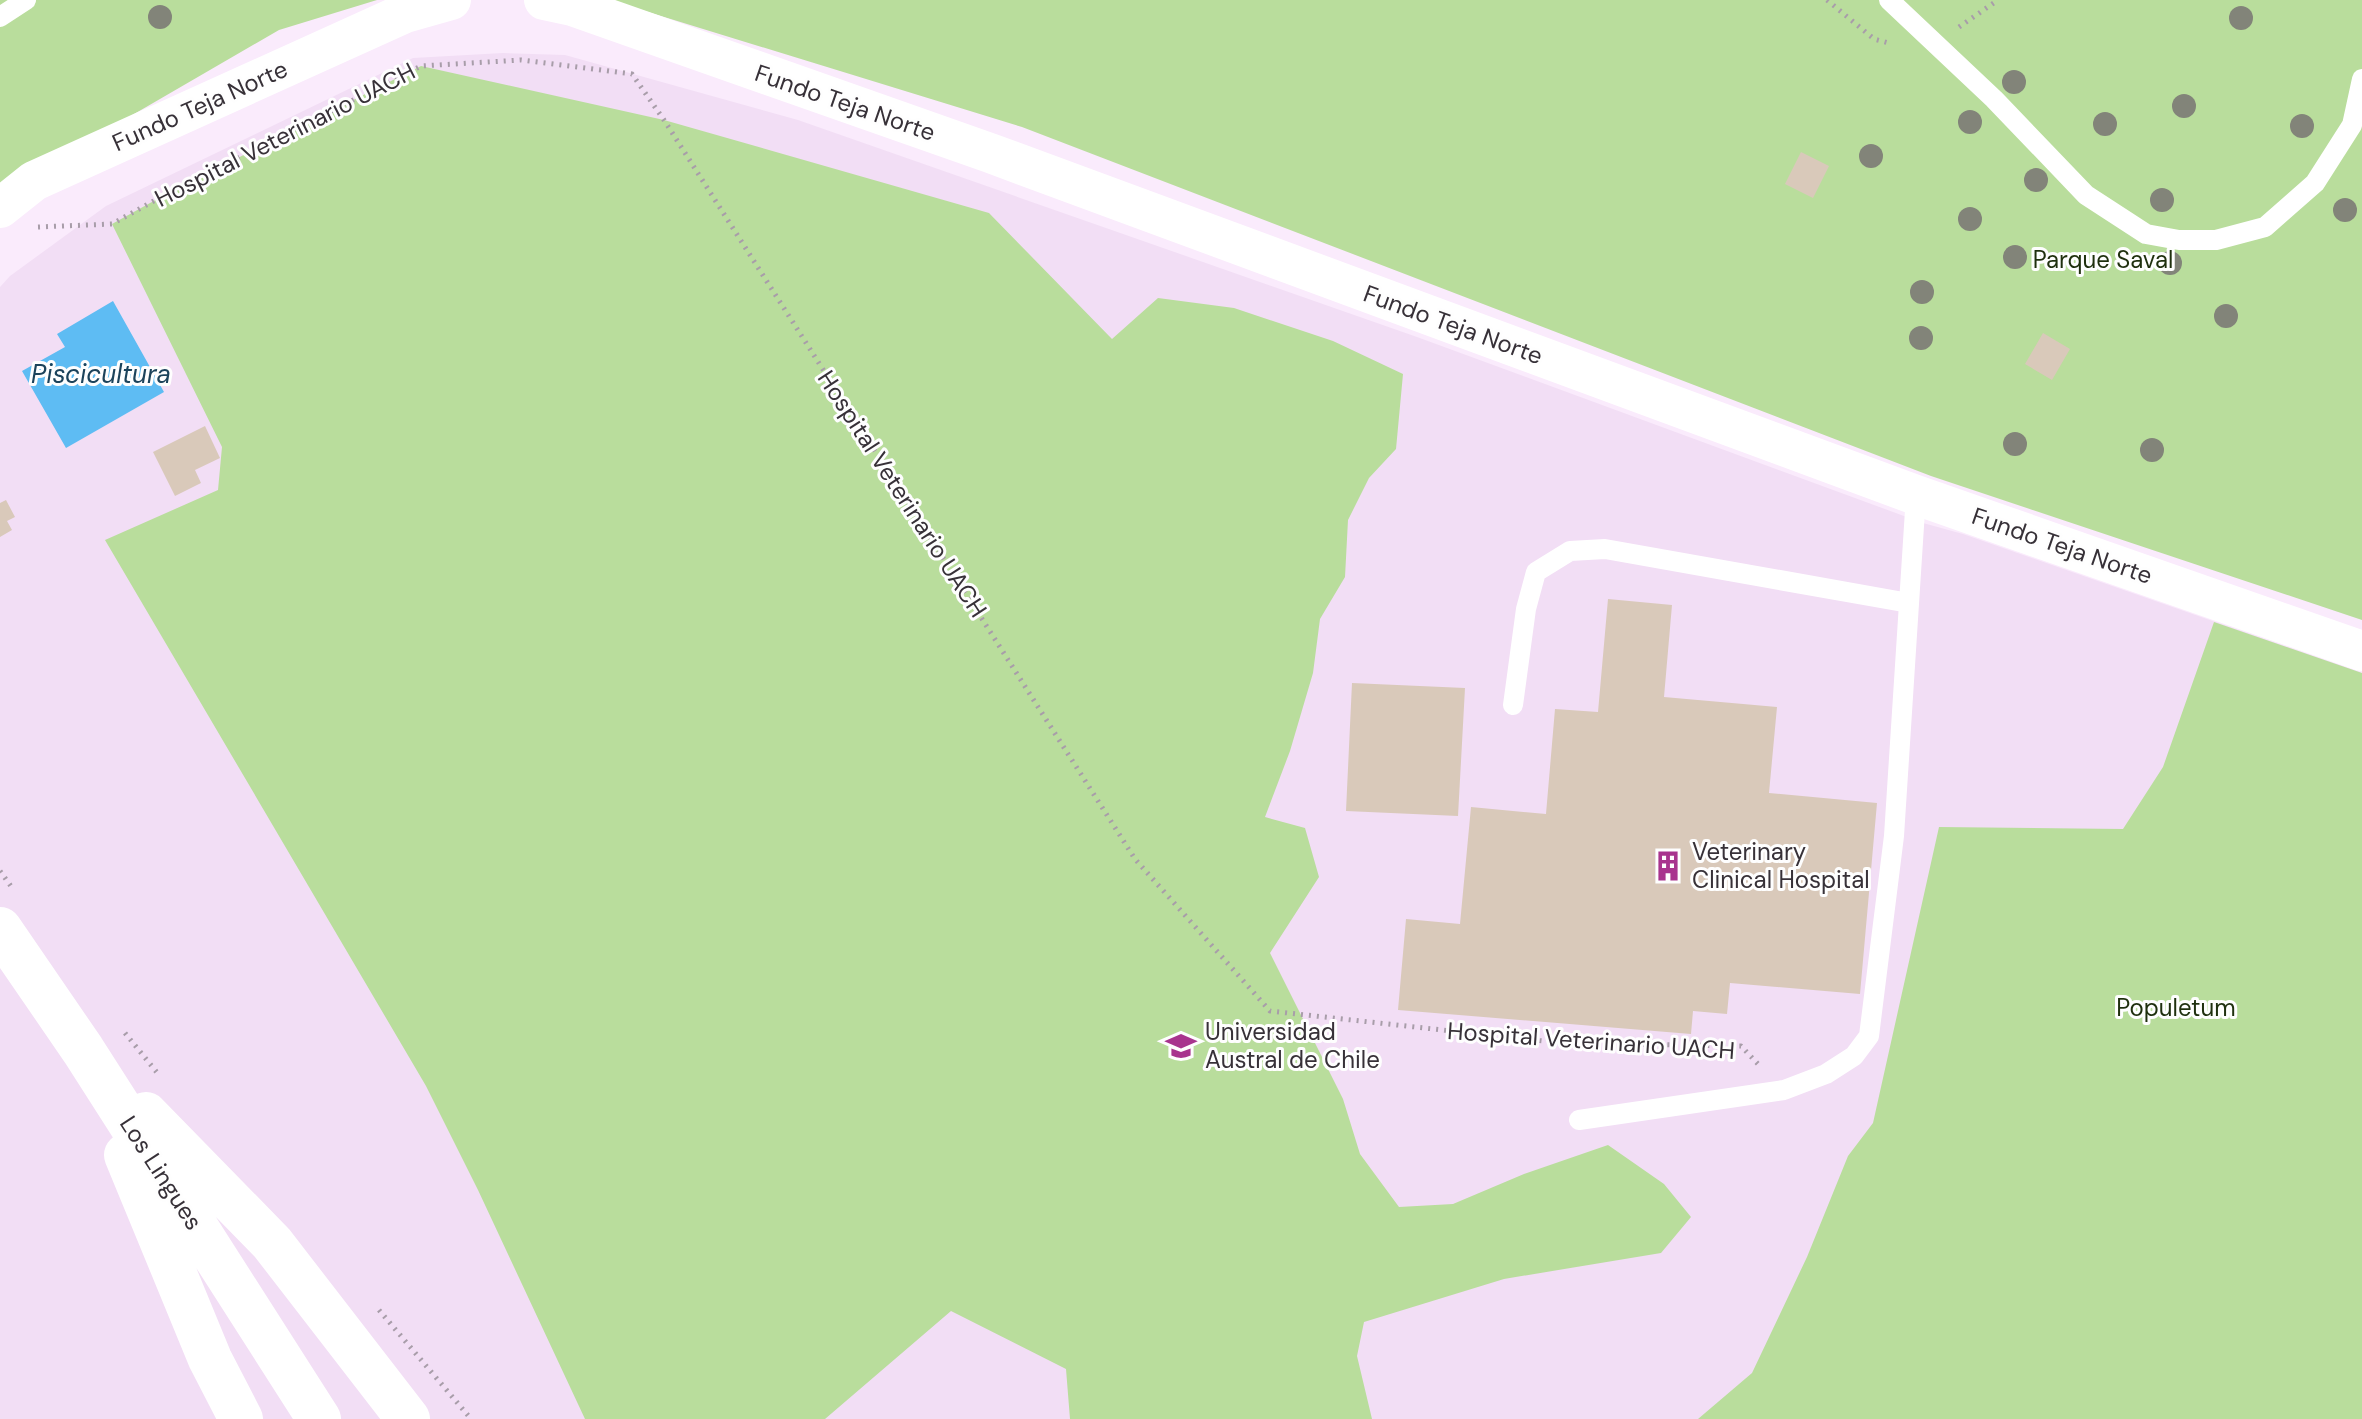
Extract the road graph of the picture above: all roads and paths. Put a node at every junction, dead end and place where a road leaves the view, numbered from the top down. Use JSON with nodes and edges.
{"nodes":[{"id":1,"x":26,"y":0,"type":"edge"},
{"id":2,"x":451,"y":0,"type":"edge"},
{"id":3,"x":544,"y":0,"type":"edge"},
{"id":4,"x":1889,"y":0,"type":"edge"},
{"id":5,"x":0,"y":17,"type":"edge"},
{"id":6,"x":2362,"y":79,"type":"edge"},
{"id":7,"x":14,"y":218,"type":"edge"},
{"id":8,"x":1916,"y":495,"type":"junction"},
{"id":9,"x":1909,"y":603,"type":"junction"},
{"id":10,"x":2362,"y":651,"type":"edge"},
{"id":11,"x":1513,"y":705,"type":"dead end"},
{"id":12,"x":0,"y":929,"type":"edge"},
{"id":13,"x":83,"y":1050,"type":"junction"},
{"id":14,"x":1784,"y":1090,"type":"junction"},
{"id":15,"x":1579,"y":1120,"type":"dead end"},
{"id":16,"x":241,"y":1419,"type":"edge"},
{"id":17,"x":319,"y":1419,"type":"edge"},
{"id":18,"x":408,"y":1419,"type":"edge"}],
"edges":[{"from":1,"to":5,"type":"lane"},
{"from":2,"to":7,"type":"street","name":"Fundo Teja Norte"},
{"from":3,"to":8,"type":"street","name":"Fundo Teja Norte"},
{"from":4,"to":6,"type":"lane"},
{"from":7,"to":14,"type":"path","name":"Hospital Veterinario UACH"},
{"from":8,"to":9,"type":"lane","name":"Hospital Veterinario UACH"},
{"from":8,"to":10,"type":"street","name":"Fundo Teja Norte"},
{"from":9,"to":11,"type":"lane"},
{"from":9,"to":14,"type":"lane","name":"Hospital Veterinario UACH"},
{"from":12,"to":13,"type":"main road","name":"Los Lingues"},
{"from":13,"to":16,"type":"main road"},
{"from":13,"to":17,"type":"main road","name":"Los Lingues"},
{"from":13,"to":18,"type":"main road"},
{"from":14,"to":15,"type":"lane","name":"Hospital Veterinario UACH"}]}
